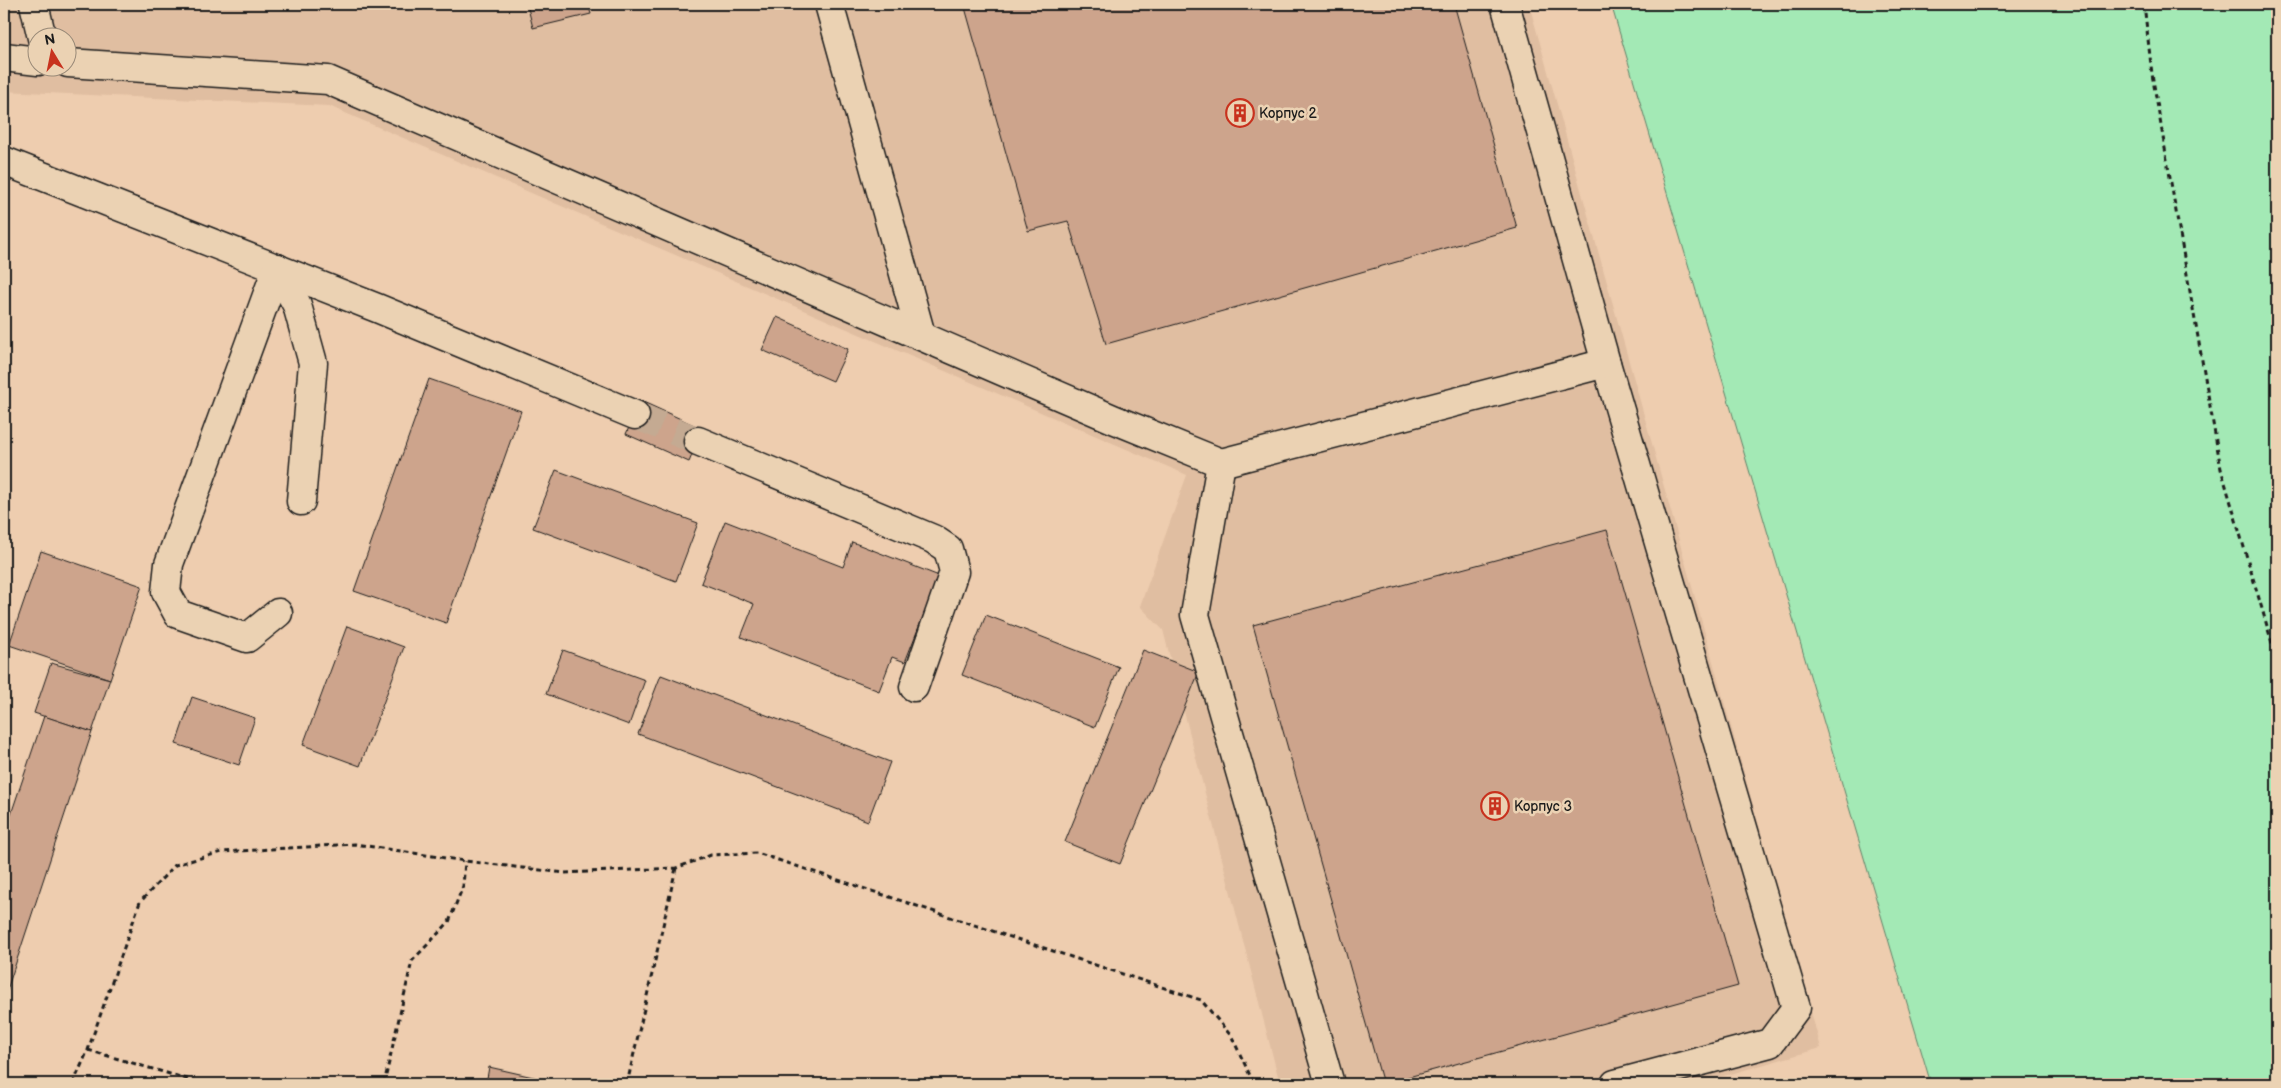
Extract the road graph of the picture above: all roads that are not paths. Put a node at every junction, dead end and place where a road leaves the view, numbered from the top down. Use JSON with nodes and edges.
{"nodes":[{"id":1,"x":34,"y":4,"type":"edge"},
{"id":2,"x":829,"y":4,"type":"edge"},
{"id":3,"x":1505,"y":4,"type":"edge"},
{"id":4,"x":40,"y":28,"type":"edge"},
{"id":5,"x":4,"y":57,"type":"edge"},
{"id":6,"x":28,"y":59,"type":"edge"},
{"id":7,"x":78,"y":64,"type":"edge"},
{"id":8,"x":4,"y":162,"type":"edge"},
{"id":9,"x":277,"y":268,"type":"junction"},
{"id":10,"x":921,"y":335,"type":"junction"},
{"id":11,"x":1606,"y":364,"type":"junction"},
{"id":12,"x":635,"y":415,"type":"tunnel mouth"},
{"id":13,"x":698,"y":442,"type":"tunnel mouth"},
{"id":14,"x":1221,"y":464,"type":"junction"},
{"id":15,"x":302,"y":501,"type":"dead end"},
{"id":16,"x":278,"y":613,"type":"dead end"},
{"id":17,"x":914,"y":686,"type":"dead end"},
{"id":18,"x":1330,"y":1084,"type":"edge"},
{"id":19,"x":1615,"y":1084,"type":"edge"}],
"edges":[{"from":1,"to":4,"type":"lane"},
{"from":2,"to":10,"type":"lane"},
{"from":3,"to":11,"type":"lane"},
{"from":5,"to":6,"type":"lane"},
{"from":7,"to":10,"type":"lane"},
{"from":8,"to":9,"type":"lane"},
{"from":9,"to":12,"type":"lane"},
{"from":9,"to":15,"type":"lane"},
{"from":9,"to":16,"type":"lane"},
{"from":10,"to":14,"type":"lane"},
{"from":11,"to":14,"type":"lane"},
{"from":11,"to":19,"type":"lane"},
{"from":13,"to":17,"type":"lane"},
{"from":14,"to":18,"type":"lane"}]}
